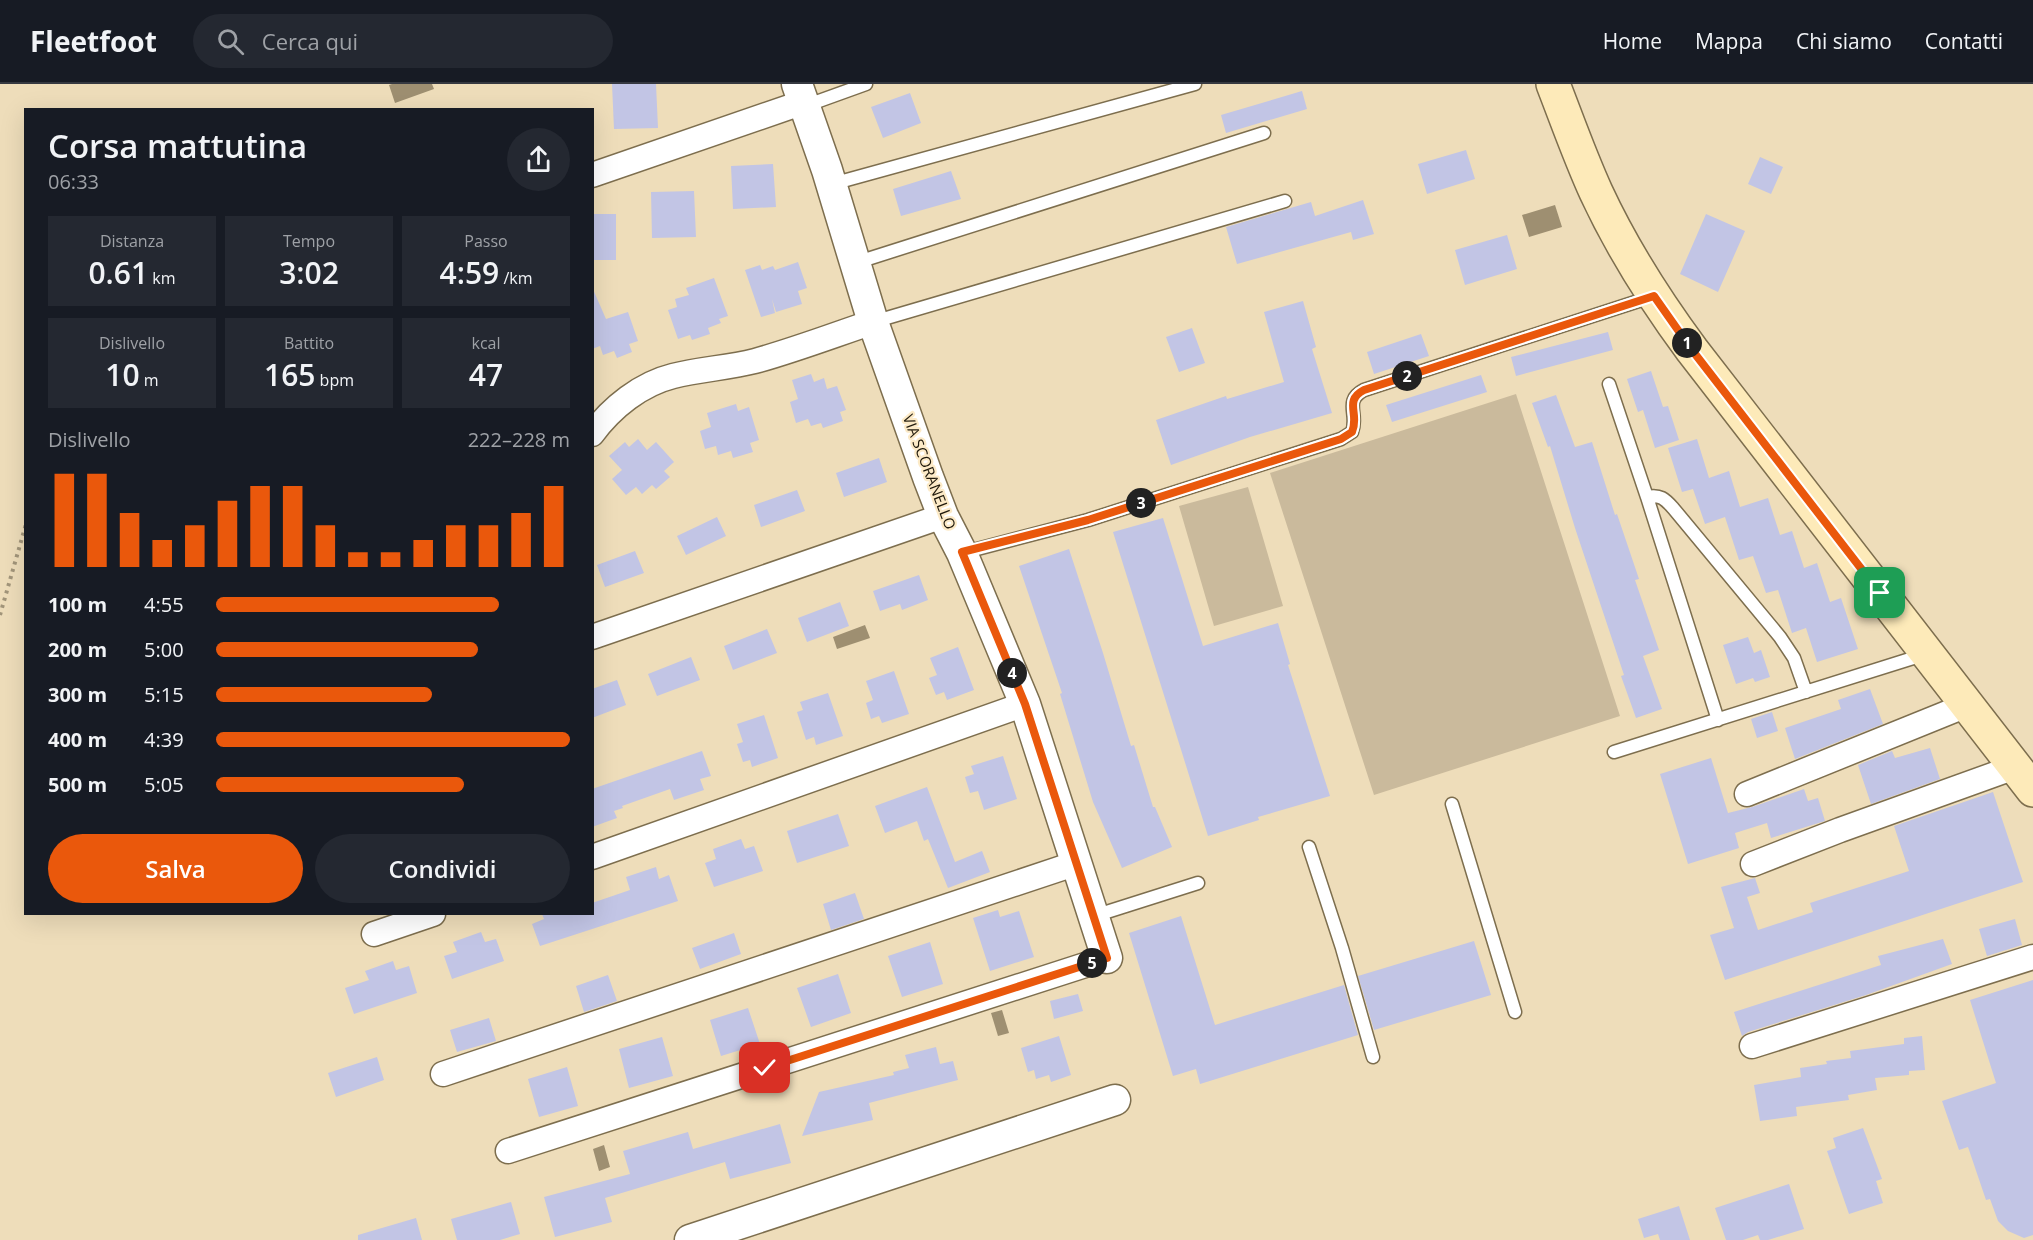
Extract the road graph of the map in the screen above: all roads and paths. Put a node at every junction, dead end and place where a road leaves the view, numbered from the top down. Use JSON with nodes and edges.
{"nodes":[{"id":1,"x":866,"y":84,"type":"edge"},
{"id":2,"x":1195,"y":84,"type":"edge"},
{"id":3,"x":1553,"y":84,"type":"edge"},
{"id":4,"x":802,"y":98,"type":"edge"},
{"id":5,"x":1264,"y":133,"type":"dead end"},
{"id":6,"x":594,"y":174,"type":"edge"},
{"id":7,"x":831,"y":184,"type":"junction"},
{"id":8,"x":1285,"y":201,"type":"dead end"},
{"id":9,"x":855,"y":263,"type":"junction"},
{"id":10,"x":1654,"y":296,"type":"junction"},
{"id":11,"x":873,"y":322,"type":"junction"},
{"id":12,"x":1608,"y":384,"type":"dead end"},
{"id":13,"x":594,"y":432,"type":"edge"},
{"id":14,"x":1647,"y":497,"type":"junction"},
{"id":15,"x":943,"y":516,"type":"junction"},
{"id":16,"x":24,"y":531,"type":"edge"},
{"id":17,"x":962,"y":552,"type":"junction"},
{"id":18,"x":0,"y":615,"type":"edge"},
{"id":19,"x":594,"y":636,"type":"edge"},
{"id":20,"x":1927,"y":654,"type":"junction"},
{"id":21,"x":1806,"y":692,"type":"junction"},
{"id":22,"x":1025,"y":704,"type":"junction"},
{"id":23,"x":1967,"y":705,"type":"junction"},
{"id":24,"x":1718,"y":720,"type":"junction"},
{"id":25,"x":1614,"y":752,"type":"dead end"},
{"id":26,"x":2024,"y":779,"type":"edge"},
{"id":27,"x":1747,"y":794,"type":"dead end"},
{"id":28,"x":1452,"y":804,"type":"dead end"},
{"id":29,"x":1310,"y":846,"type":"dead end"},
{"id":30,"x":594,"y":856,"type":"edge"},
{"id":31,"x":1077,"y":863,"type":"junction"},
{"id":32,"x":1753,"y":864,"type":"dead end"},
{"id":33,"x":1198,"y":883,"type":"dead end"},
{"id":34,"x":430,"y":915,"type":"edge"},
{"id":35,"x":1094,"y":916,"type":"junction"},
{"id":36,"x":374,"y":934,"type":"dead end"},
{"id":37,"x":2033,"y":957,"type":"edge"},
{"id":38,"x":1107,"y":958,"type":"joint"},
{"id":39,"x":1515,"y":1012,"type":"dead end"},
{"id":40,"x":1752,"y":1046,"type":"dead end"},
{"id":41,"x":1373,"y":1057,"type":"dead end"},
{"id":42,"x":443,"y":1074,"type":"dead end"},
{"id":43,"x":1115,"y":1100,"type":"dead end"},
{"id":44,"x":508,"y":1151,"type":"dead end"},
{"id":45,"x":690,"y":1240,"type":"edge"}],
"edges":[{"from":1,"to":4,"type":"lane"},
{"from":2,"to":7,"type":"lane"},
{"from":3,"to":10,"type":"main road"},
{"from":4,"to":6,"type":"street"},
{"from":4,"to":7,"type":"street","name":"VIA SCORANELLO"},
{"from":5,"to":9,"type":"lane"},
{"from":7,"to":9,"type":"street","name":"VIA SCORANELLO"},
{"from":8,"to":11,"type":"lane"},
{"from":9,"to":11,"type":"street","name":"VIA SCORANELLO"},
{"from":10,"to":17,"type":"lane"},
{"from":10,"to":20,"type":"main road"},
{"from":11,"to":13,"type":"street"},
{"from":11,"to":15,"type":"street","name":"VIA SCORANELLO"},
{"from":12,"to":14,"type":"lane"},
{"from":14,"to":21,"type":"lane"},
{"from":14,"to":24,"type":"lane"},
{"from":15,"to":17,"type":"street","name":"VIA SCORANELLO"},
{"from":15,"to":19,"type":"street"},
{"from":16,"to":18,"type":"path"},
{"from":17,"to":22,"type":"street","name":"VIA SCORANELLO"},
{"from":20,"to":21,"type":"lane"},
{"from":20,"to":23,"type":"main road"},
{"from":21,"to":24,"type":"lane"},
{"from":22,"to":30,"type":"street"},
{"from":22,"to":31,"type":"street","name":"VIA SCORANELLO"},
{"from":23,"to":26,"type":"main road"},
{"from":23,"to":27,"type":"street"},
{"from":24,"to":25,"type":"lane"},
{"from":26,"to":32,"type":"street"},
{"from":28,"to":39,"type":"lane"},
{"from":29,"to":41,"type":"lane"},
{"from":31,"to":35,"type":"street","name":"VIA SCORANELLO"},
{"from":31,"to":42,"type":"street"},
{"from":33,"to":35,"type":"lane"},
{"from":34,"to":36,"type":"street"},
{"from":35,"to":38,"type":"street","name":"VIA SCORANELLO"},
{"from":37,"to":40,"type":"street"},
{"from":38,"to":44,"type":"street"},
{"from":43,"to":45,"type":"street"}]}
